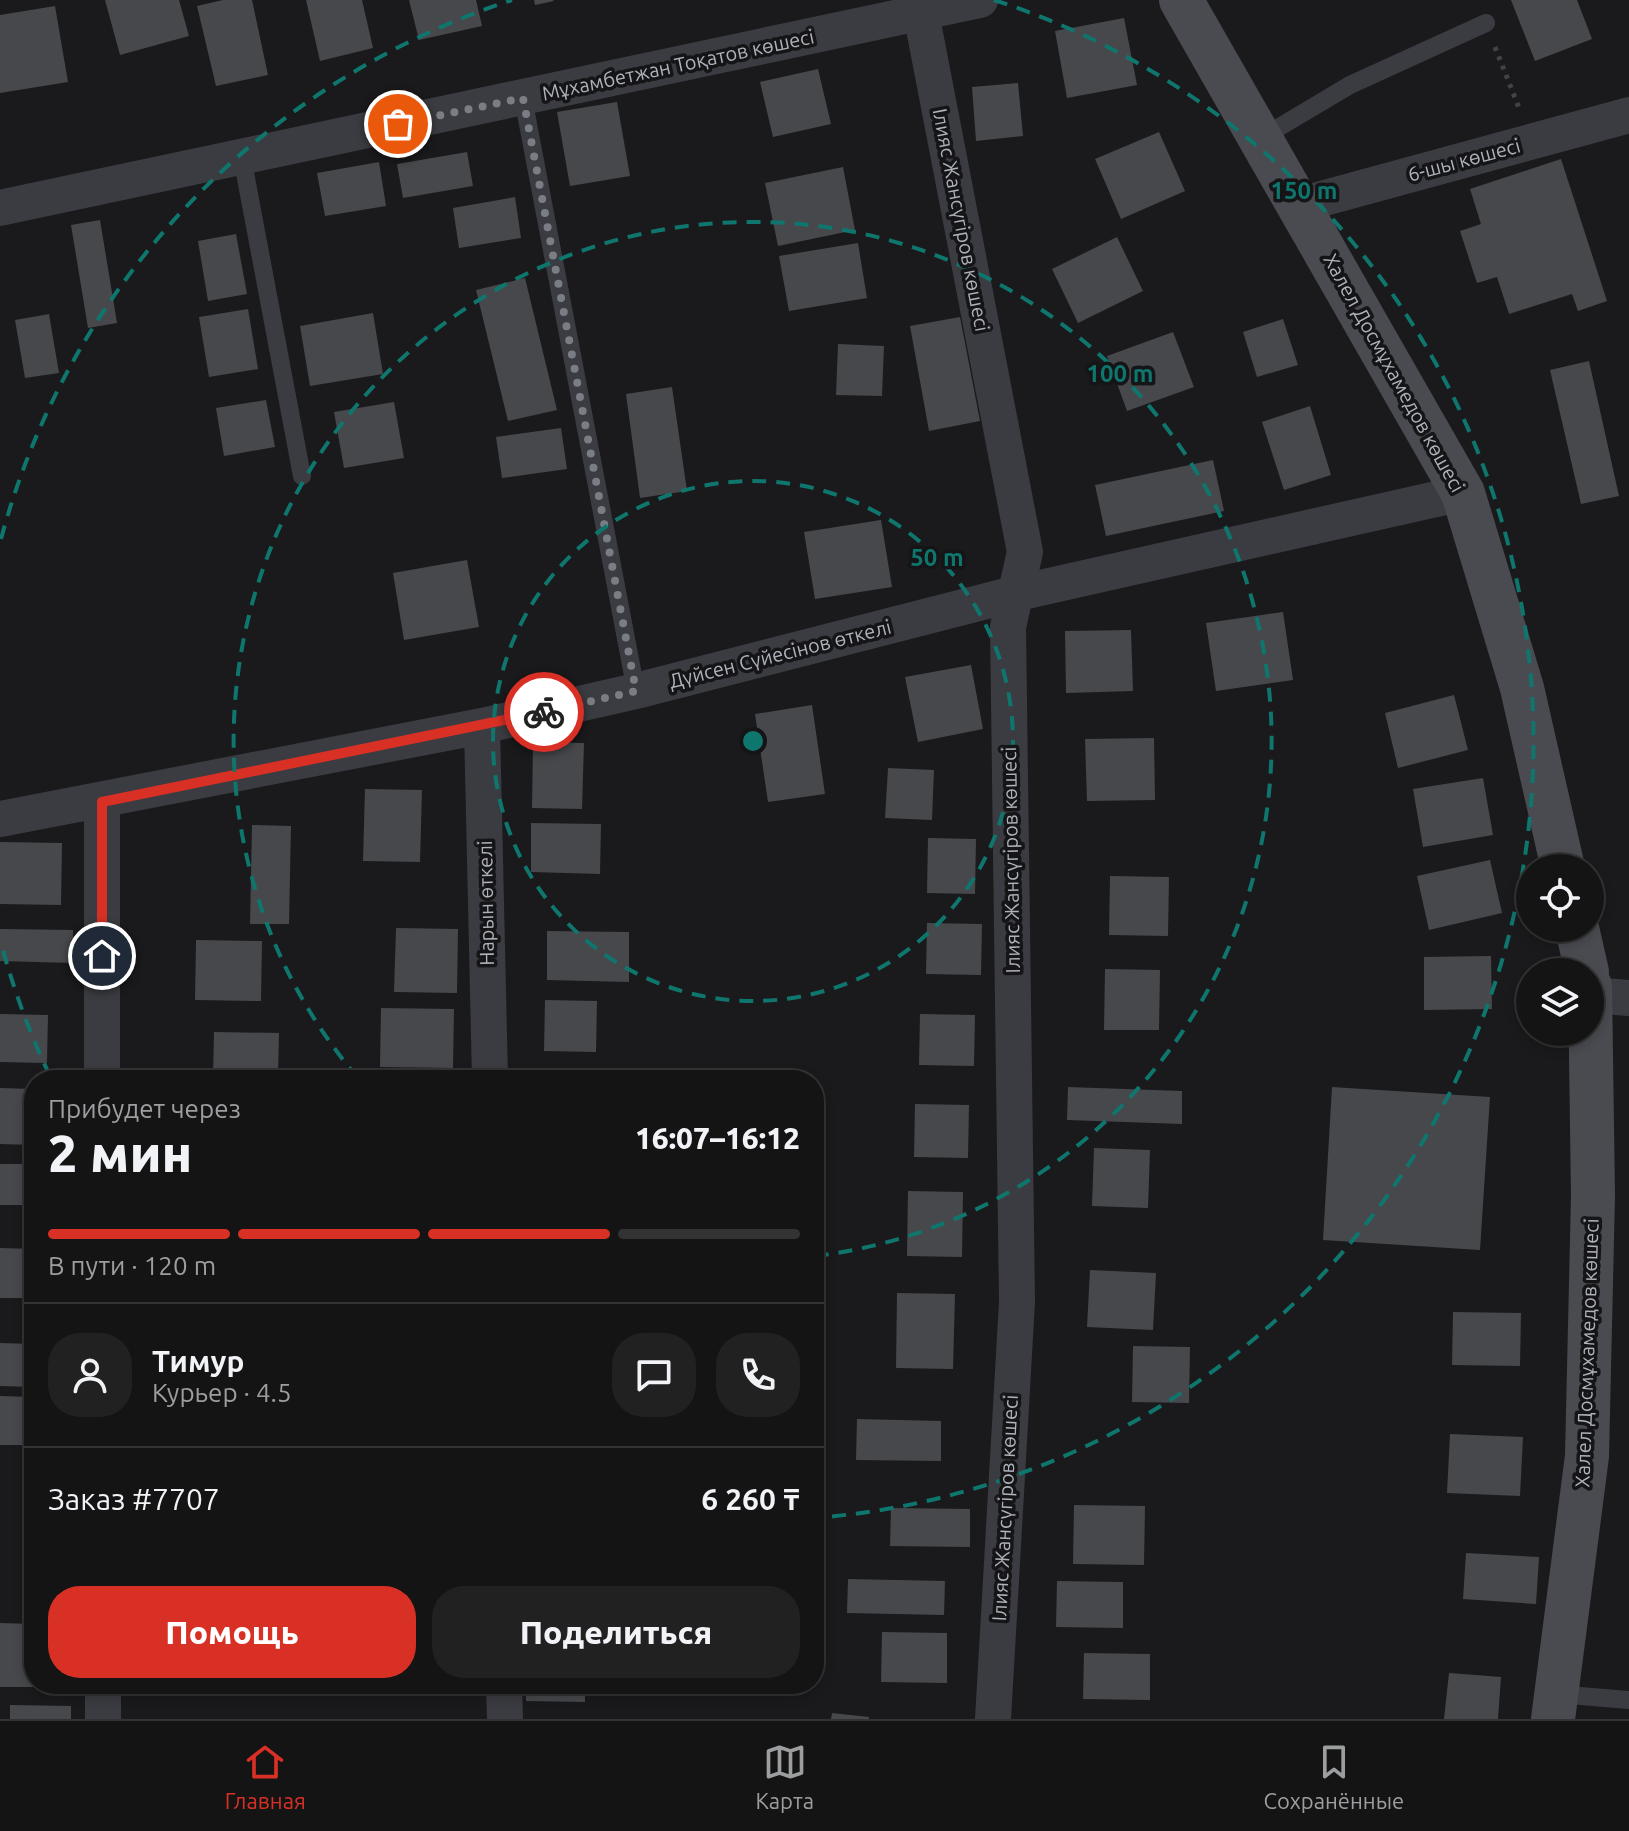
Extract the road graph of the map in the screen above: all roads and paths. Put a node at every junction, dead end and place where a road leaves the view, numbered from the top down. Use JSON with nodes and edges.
{"nodes":[{"id":1,"x":980,"y":0,"type":"edge"},
{"id":2,"x":1181,"y":0,"type":"edge"},
{"id":3,"x":921,"y":13,"type":"junction"},
{"id":4,"x":1486,"y":23,"type":"joint"},
{"id":5,"x":523,"y":98,"type":"junction"},
{"id":6,"x":1629,"y":115,"type":"edge"},
{"id":7,"x":1261,"y":138,"type":"junction"},
{"id":8,"x":1532,"y":141,"type":"junction"},
{"id":9,"x":242,"y":157,"type":"junction"},
{"id":10,"x":1299,"y":205,"type":"junction"},
{"id":11,"x":0,"y":208,"type":"edge"},
{"id":12,"x":302,"y":476,"type":"dead end"},
{"id":13,"x":1463,"y":493,"type":"junction"},
{"id":14,"x":1018,"y":593,"type":"junction"},
{"id":15,"x":636,"y":691,"type":"junction"},
{"id":16,"x":482,"y":726,"type":"junction"},
{"id":17,"x":102,"y":802,"type":"junction"},
{"id":18,"x":0,"y":819,"type":"edge"},
{"id":19,"x":1560,"y":854,"type":"edge"},
{"id":20,"x":1598,"y":1046,"type":"edge"},
{"id":21,"x":102,"y":1070,"type":"edge"},
{"id":22,"x":490,"y":1070,"type":"edge"},
{"id":23,"x":103,"y":1694,"type":"edge"},
{"id":24,"x":504,"y":1694,"type":"edge"},
{"id":25,"x":1629,"y":1700,"type":"edge"},
{"id":26,"x":1555,"y":1707,"type":"edge"},
{"id":27,"x":103,"y":1719,"type":"edge"},
{"id":28,"x":505,"y":1719,"type":"edge"},
{"id":29,"x":993,"y":1719,"type":"edge"}],
"edges":[{"from":1,"to":3,"type":"street","name":"Мұхамбетжан Тоқатов көшесі"},
{"from":2,"to":7,"type":"street","name":"Халел Досмұхамедов көшесі"},
{"from":3,"to":5,"type":"street","name":"Мұхамбетжан Тоқатов көшесі"},
{"from":3,"to":14,"type":"street","name":"Ілияс Жансүгіров көшесі"},
{"from":4,"to":7,"type":"lane"},
{"from":4,"to":8,"type":"path"},
{"from":5,"to":9,"type":"street","name":"Мұхамбетжан Тоқатов көшесі"},
{"from":5,"to":15,"type":"lane"},
{"from":6,"to":8,"type":"street","name":"6-шы көшесі"},
{"from":7,"to":10,"type":"street","name":"Халел Досмұхамедов көшесі"},
{"from":8,"to":10,"type":"street","name":"6-шы көшесі"},
{"from":9,"to":11,"type":"street","name":"Мұхамбетжан Тоқатов көшесі"},
{"from":9,"to":12,"type":"lane"},
{"from":10,"to":13,"type":"street","name":"Халел Досмұхамедов көшесі"},
{"from":13,"to":14,"type":"street","name":"Дүйсен Сүйесінов өткелі"},
{"from":13,"to":19,"type":"street","name":"Халел Досмұхамедов көшесі"},
{"from":14,"to":15,"type":"street","name":"Дүйсен Сүйесінов өткелі"},
{"from":14,"to":29,"type":"street","name":"Ілияс Жансүгіров көшесі"},
{"from":15,"to":16,"type":"street","name":"Дүйсен Сүйесінов өткелі"},
{"from":16,"to":17,"type":"street","name":"Дүйсен Сүйесінов өткелі"},
{"from":16,"to":22,"type":"street","name":"Нарын өткелі"},
{"from":17,"to":18,"type":"street","name":"Дүйсен Сүйесінов өткелі"},
{"from":17,"to":21,"type":"street"},
{"from":20,"to":26,"type":"street","name":"Халел Досмұхамедов көшесі"},
{"from":23,"to":27,"type":"street"},
{"from":24,"to":28,"type":"street"},
{"from":25,"to":26,"type":"lane"}]}
